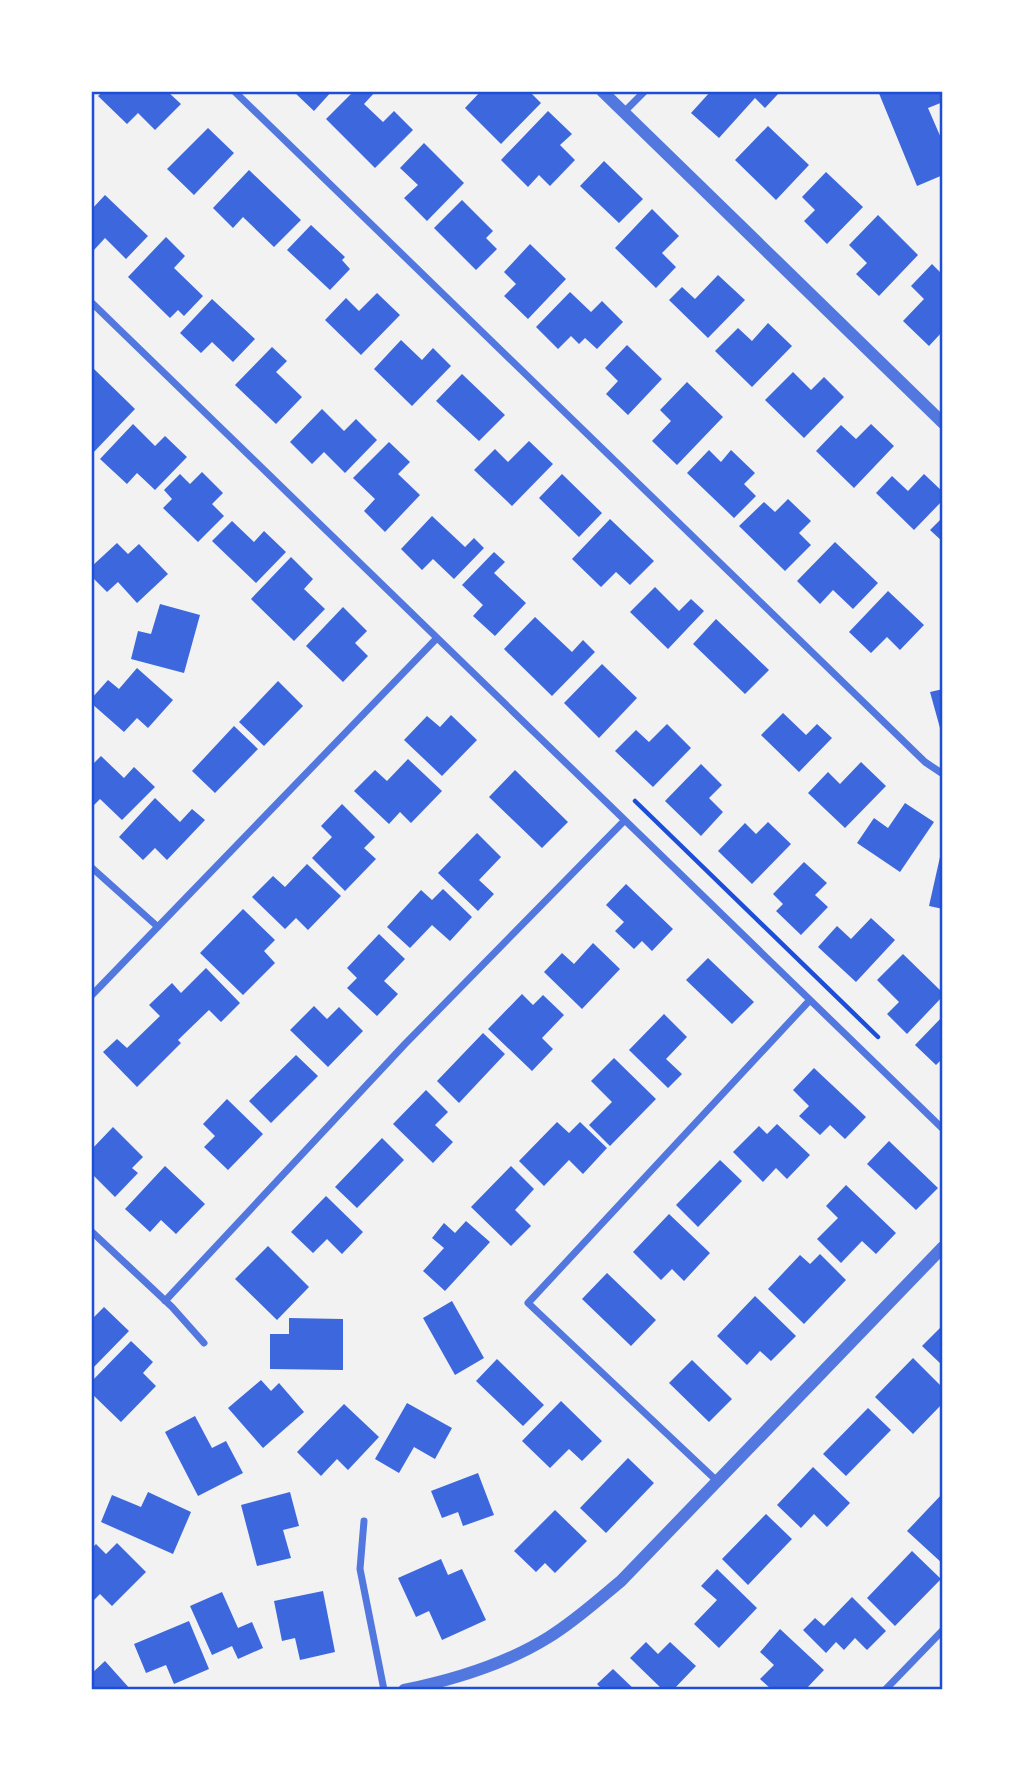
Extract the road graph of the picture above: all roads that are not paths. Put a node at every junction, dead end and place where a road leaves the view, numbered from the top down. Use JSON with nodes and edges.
{"nodes":[{"id":1,"x":234,"y":91,"type":"edge"},
{"id":2,"x":602,"y":91,"type":"edge"},
{"id":3,"x":645,"y":91,"type":"edge"},
{"id":4,"x":624,"y":112,"type":"junction"},
{"id":5,"x":91,"y":302,"type":"edge"},
{"id":6,"x":943,"y":423,"type":"edge"},
{"id":7,"x":437,"y":638,"type":"junction"},
{"id":8,"x":943,"y":774,"type":"edge"},
{"id":9,"x":624,"y":821,"type":"junction"},
{"id":10,"x":91,"y":867,"type":"edge"},
{"id":11,"x":158,"y":927,"type":"junction"},
{"id":12,"x":91,"y":996,"type":"edge"},
{"id":13,"x":810,"y":1000,"type":"junction"},
{"id":14,"x":943,"y":1129,"type":"edge"},
{"id":15,"x":91,"y":1231,"type":"edge"},
{"id":16,"x":943,"y":1247,"type":"edge"},
{"id":17,"x":165,"y":1301,"type":"junction"},
{"id":18,"x":204,"y":1343,"type":"dead end"},
{"id":19,"x":717,"y":1481,"type":"junction"},
{"id":20,"x":364,"y":1521,"type":"dead end"},
{"id":21,"x":943,"y":1630,"type":"edge"},
{"id":22,"x":384,"y":1690,"type":"edge"},
{"id":23,"x":404,"y":1690,"type":"edge"},
{"id":24,"x":886,"y":1690,"type":"edge"}],
"edges":[{"from":1,"to":8,"type":"street"},
{"from":2,"to":4,"type":"street"},
{"from":3,"to":4,"type":"street"},
{"from":4,"to":6,"type":"street"},
{"from":5,"to":7,"type":"street"},
{"from":7,"to":9,"type":"street"},
{"from":7,"to":11,"type":"street"},
{"from":9,"to":13,"type":"street"},
{"from":9,"to":17,"type":"street"},
{"from":10,"to":11,"type":"street"},
{"from":11,"to":12,"type":"street"},
{"from":13,"to":14,"type":"street"},
{"from":13,"to":19,"type":"street"},
{"from":15,"to":17,"type":"street"},
{"from":16,"to":19,"type":"street"},
{"from":17,"to":18,"type":"street"},
{"from":19,"to":23,"type":"street"},
{"from":20,"to":22,"type":"street"},
{"from":21,"to":24,"type":"street"}]}
